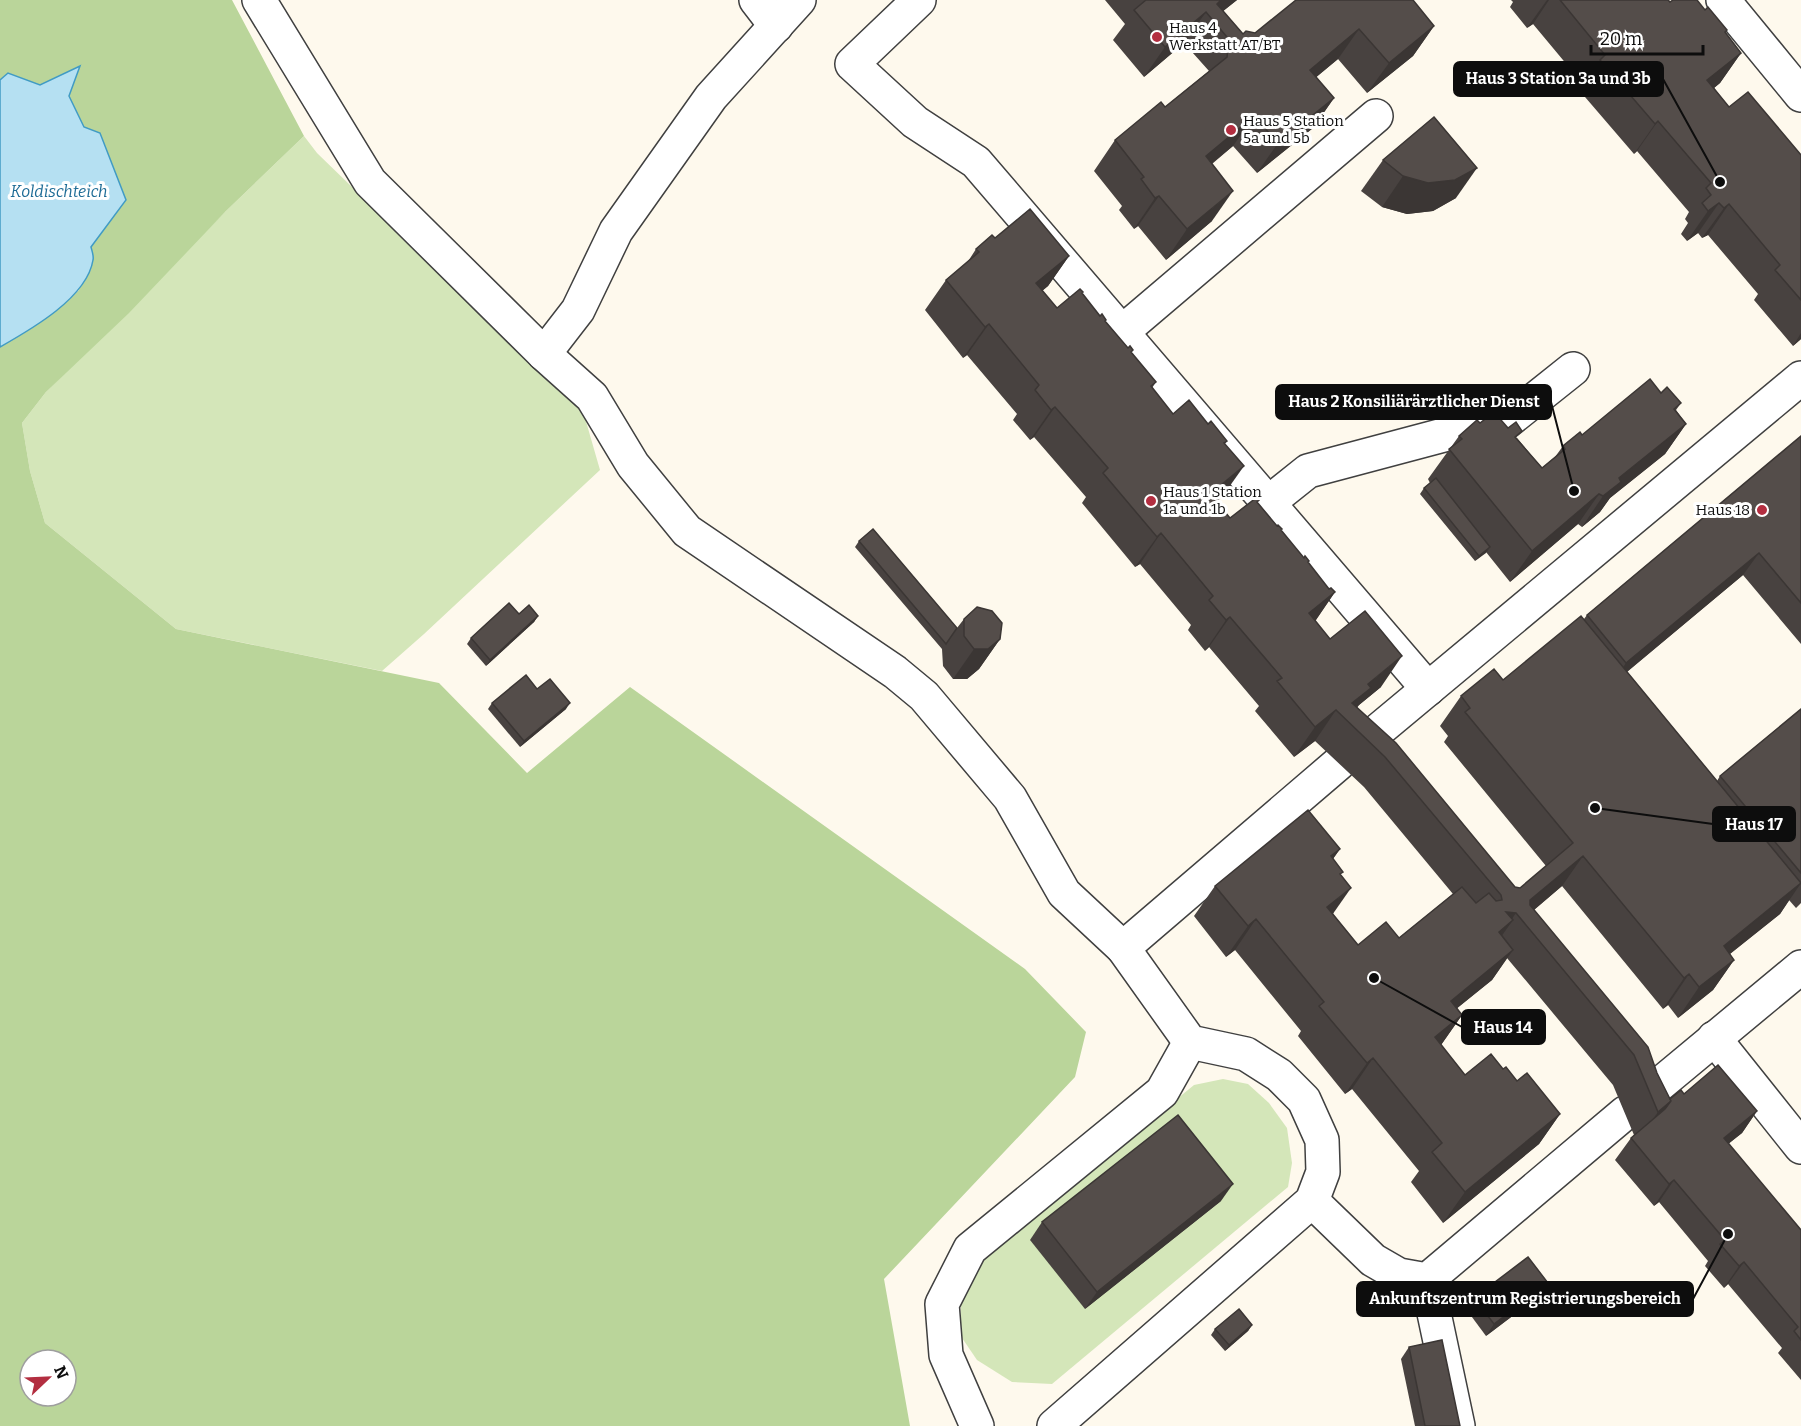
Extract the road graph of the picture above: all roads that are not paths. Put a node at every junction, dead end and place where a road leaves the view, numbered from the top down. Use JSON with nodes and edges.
{"nodes":[{"id":1,"x":259,"y":0,"type":"edge"},
{"id":2,"x":756,"y":0,"type":"edge"},
{"id":3,"x":799,"y":0,"type":"edge"},
{"id":4,"x":919,"y":0,"type":"edge"},
{"id":5,"x":1723,"y":0,"type":"edge"},
{"id":6,"x":777,"y":26,"type":"junction"},
{"id":7,"x":1801,"y":95,"type":"edge"},
{"id":8,"x":1376,"y":116,"type":"dead end"},
{"id":9,"x":1122,"y":332,"type":"junction"},
{"id":10,"x":544,"y":354,"type":"junction"},
{"id":11,"x":1573,"y":369,"type":"dead end"},
{"id":12,"x":1801,"y":378,"type":"edge"},
{"id":13,"x":1268,"y":503,"type":"junction"},
{"id":14,"x":1428,"y":689,"type":"junction"},
{"id":15,"x":1123,"y":948,"type":"junction"},
{"id":16,"x":1799,"y":974,"type":"edge"},
{"id":17,"x":1714,"y":1038,"type":"junction"},
{"id":18,"x":1190,"y":1042,"type":"junction"},
{"id":19,"x":1801,"y":1147,"type":"edge"},
{"id":20,"x":1312,"y":1201,"type":"junction"},
{"id":21,"x":1427,"y":1280,"type":"junction"},
{"id":22,"x":977,"y":1426,"type":"edge"},
{"id":23,"x":1054,"y":1426,"type":"edge"},
{"id":24,"x":1458,"y":1426,"type":"edge"}],
"edges":[{"from":1,"to":10,"type":"lane"},
{"from":2,"to":6,"type":"lane"},
{"from":3,"to":6,"type":"lane"},
{"from":4,"to":9,"type":"lane"},
{"from":5,"to":7,"type":"lane"},
{"from":6,"to":10,"type":"lane"},
{"from":8,"to":9,"type":"lane"},
{"from":9,"to":13,"type":"lane"},
{"from":10,"to":15,"type":"lane"},
{"from":11,"to":13,"type":"lane"},
{"from":12,"to":14,"type":"lane"},
{"from":13,"to":14,"type":"lane"},
{"from":14,"to":15,"type":"lane"},
{"from":15,"to":18,"type":"lane"},
{"from":16,"to":17,"type":"lane"},
{"from":17,"to":19,"type":"lane"},
{"from":17,"to":21,"type":"lane"},
{"from":18,"to":20,"type":"lane"},
{"from":18,"to":22,"type":"lane"},
{"from":20,"to":21,"type":"lane"},
{"from":20,"to":23,"type":"lane"},
{"from":21,"to":24,"type":"lane"}]}
